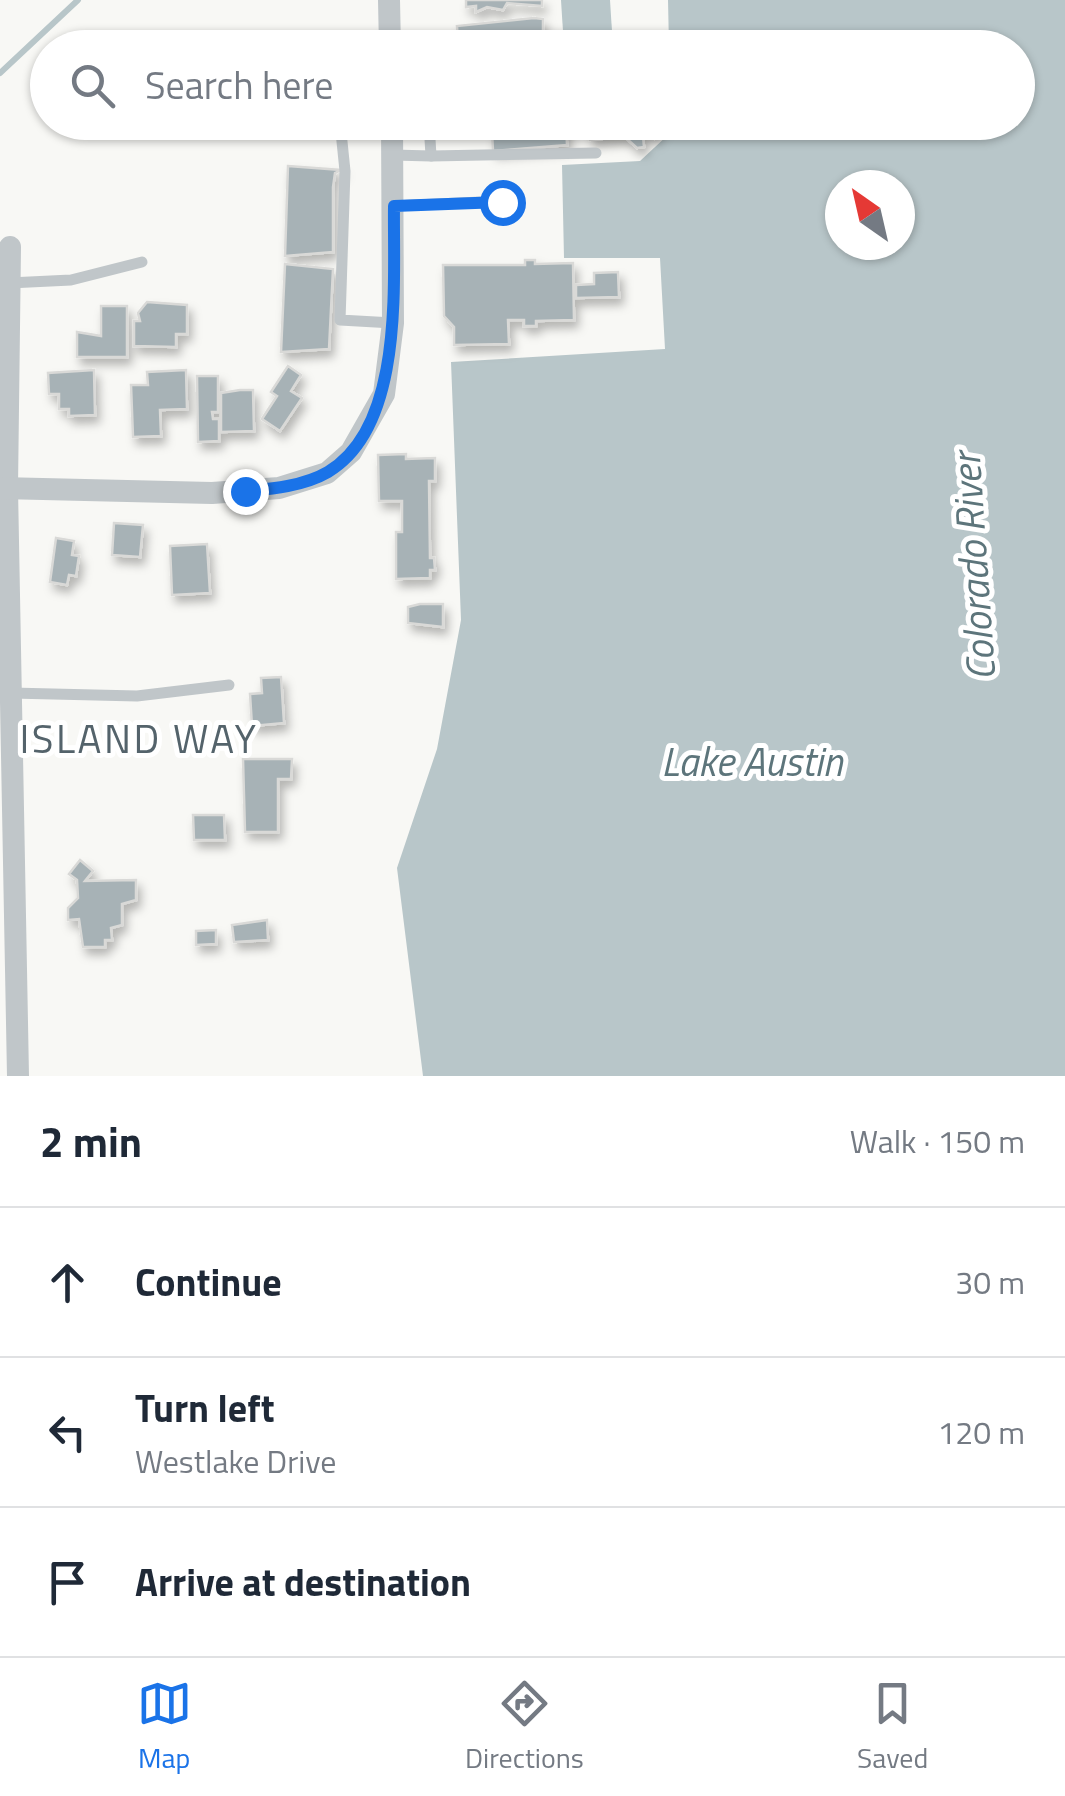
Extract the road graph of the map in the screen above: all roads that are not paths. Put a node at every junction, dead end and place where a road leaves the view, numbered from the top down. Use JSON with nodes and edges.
{"nodes":[{"id":1,"x":389,"y":0,"type":"edge"},
{"id":2,"x":390,"y":30,"type":"edge"},
{"id":3,"x":342,"y":140,"type":"edge"},
{"id":4,"x":393,"y":140,"type":"edge"},
{"id":5,"x":430,"y":140,"type":"edge"},
{"id":6,"x":596,"y":153,"type":"dead end"},
{"id":7,"x":394,"y":155,"type":"junction"},
{"id":8,"x":431,"y":156,"type":"junction"},
{"id":9,"x":502,"y":202,"type":"dead end"},
{"id":10,"x":394,"y":206,"type":"junction"},
{"id":11,"x":10,"y":247,"type":"dead end"},
{"id":12,"x":142,"y":262,"type":"dead end"},
{"id":13,"x":9,"y":283,"type":"junction"},
{"id":14,"x":393,"y":324,"type":"junction"},
{"id":15,"x":3,"y":488,"type":"edge"},
{"id":16,"x":229,"y":685,"type":"dead end"},
{"id":17,"x":11,"y":693,"type":"junction"},
{"id":18,"x":18,"y":1076,"type":"edge"}],
"edges":[{"from":1,"to":2,"type":"street"},
{"from":3,"to":14,"type":"lane"},
{"from":4,"to":7,"type":"street"},
{"from":5,"to":8,"type":"lane"},
{"from":6,"to":8,"type":"lane"},
{"from":7,"to":8,"type":"lane"},
{"from":7,"to":10,"type":"street"},
{"from":9,"to":10,"type":"lane"},
{"from":10,"to":14,"type":"street"},
{"from":11,"to":13,"type":"street"},
{"from":12,"to":13,"type":"lane"},
{"from":13,"to":15,"type":"street"},
{"from":14,"to":15,"type":"street"},
{"from":15,"to":17,"type":"street"},
{"from":16,"to":17,"type":"lane"},
{"from":17,"to":18,"type":"street"}]}
